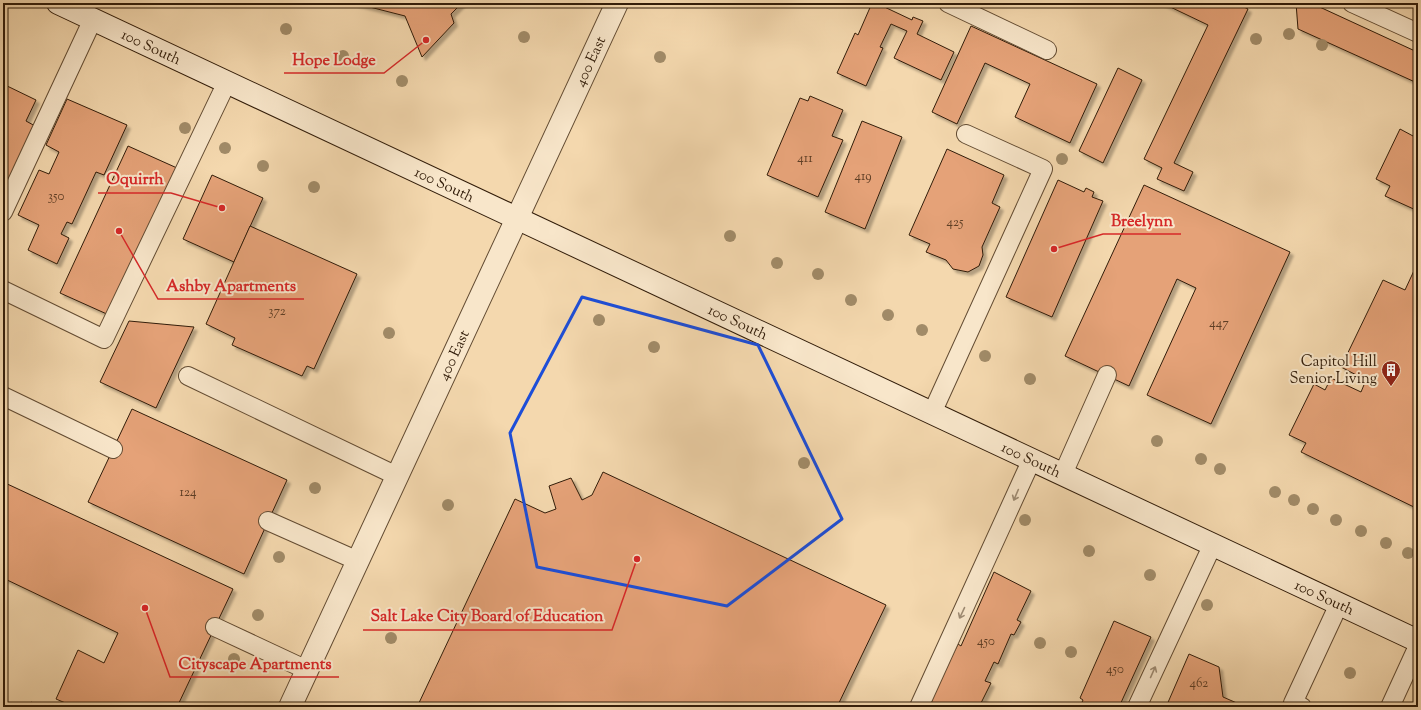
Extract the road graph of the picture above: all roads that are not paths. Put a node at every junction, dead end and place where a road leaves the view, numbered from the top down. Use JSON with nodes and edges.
{"nodes":[{"id":1,"x":58,"y":3,"type":"edge"},
{"id":2,"x":617,"y":3,"type":"edge"},
{"id":3,"x":948,"y":3,"type":"edge"},
{"id":4,"x":1352,"y":3,"type":"edge"},
{"id":5,"x":1374,"y":8,"type":"edge"},
{"id":6,"x":94,"y":20,"type":"junction"},
{"id":7,"x":1418,"y":33,"type":"edge"},
{"id":8,"x":1046,"y":50,"type":"dead end"},
{"id":9,"x":227,"y":82,"type":"junction"},
{"id":10,"x":966,"y":134,"type":"dead end"},
{"id":11,"x":3,"y":212,"type":"edge"},
{"id":12,"x":517,"y":218,"type":"junction"},
{"id":13,"x":3,"y":290,"type":"edge"},
{"id":14,"x":1106,"y":375,"type":"dead end"},
{"id":15,"x":188,"y":376,"type":"dead end"},
{"id":16,"x":3,"y":396,"type":"edge"},
{"id":17,"x":932,"y":413,"type":"junction"},
{"id":18,"x":113,"y":449,"type":"dead end"},
{"id":19,"x":1032,"y":459,"type":"junction"},
{"id":20,"x":1062,"y":474,"type":"junction"},
{"id":21,"x":397,"y":476,"type":"junction"},
{"id":22,"x":268,"y":521,"type":"dead end"},
{"id":23,"x":1213,"y":544,"type":"junction"},
{"id":24,"x":358,"y":561,"type":"junction"},
{"id":25,"x":1339,"y":604,"type":"junction"},
{"id":26,"x":215,"y":627,"type":"dead end"},
{"id":27,"x":1418,"y":641,"type":"edge"},
{"id":28,"x":1418,"y":646,"type":"edge"},
{"id":29,"x":307,"y":670,"type":"junction"},
{"id":30,"x":290,"y":707,"type":"edge"},
{"id":31,"x":919,"y":707,"type":"edge"},
{"id":32,"x":1137,"y":707,"type":"edge"},
{"id":33,"x":1302,"y":707,"type":"edge"},
{"id":34,"x":1390,"y":707,"type":"edge"}],
"edges":[{"from":1,"to":6,"type":"street","name":"100 South"},
{"from":2,"to":12,"type":"street","name":"400 East"},
{"from":3,"to":8,"type":"lane"},
{"from":4,"to":5,"type":"lane"},
{"from":5,"to":7,"type":"lane"},
{"from":6,"to":9,"type":"street","name":"100 South"},
{"from":6,"to":11,"type":"lane"},
{"from":9,"to":12,"type":"street","name":"100 South"},
{"from":9,"to":13,"type":"lane"},
{"from":10,"to":17,"type":"lane"},
{"from":12,"to":17,"type":"street","name":"100 South"},
{"from":12,"to":21,"type":"street","name":"400 East"},
{"from":14,"to":20,"type":"lane"},
{"from":15,"to":21,"type":"lane"},
{"from":16,"to":18,"type":"lane"},
{"from":17,"to":19,"type":"street","name":"100 South"},
{"from":19,"to":20,"type":"street","name":"100 South"},
{"from":19,"to":31,"type":"lane","one_way":true},
{"from":20,"to":23,"type":"street","name":"100 South"},
{"from":21,"to":24,"type":"street","name":"400 East"},
{"from":22,"to":24,"type":"lane"},
{"from":23,"to":25,"type":"street","name":"100 South"},
{"from":32,"to":23,"type":"lane","one_way":true},
{"from":24,"to":29,"type":"street","name":"400 East"},
{"from":25,"to":27,"type":"street","name":"100 South"},
{"from":25,"to":33,"type":"lane"},
{"from":26,"to":29,"type":"lane"},
{"from":28,"to":34,"type":"lane"},
{"from":29,"to":30,"type":"street","name":"400 East"}]}
